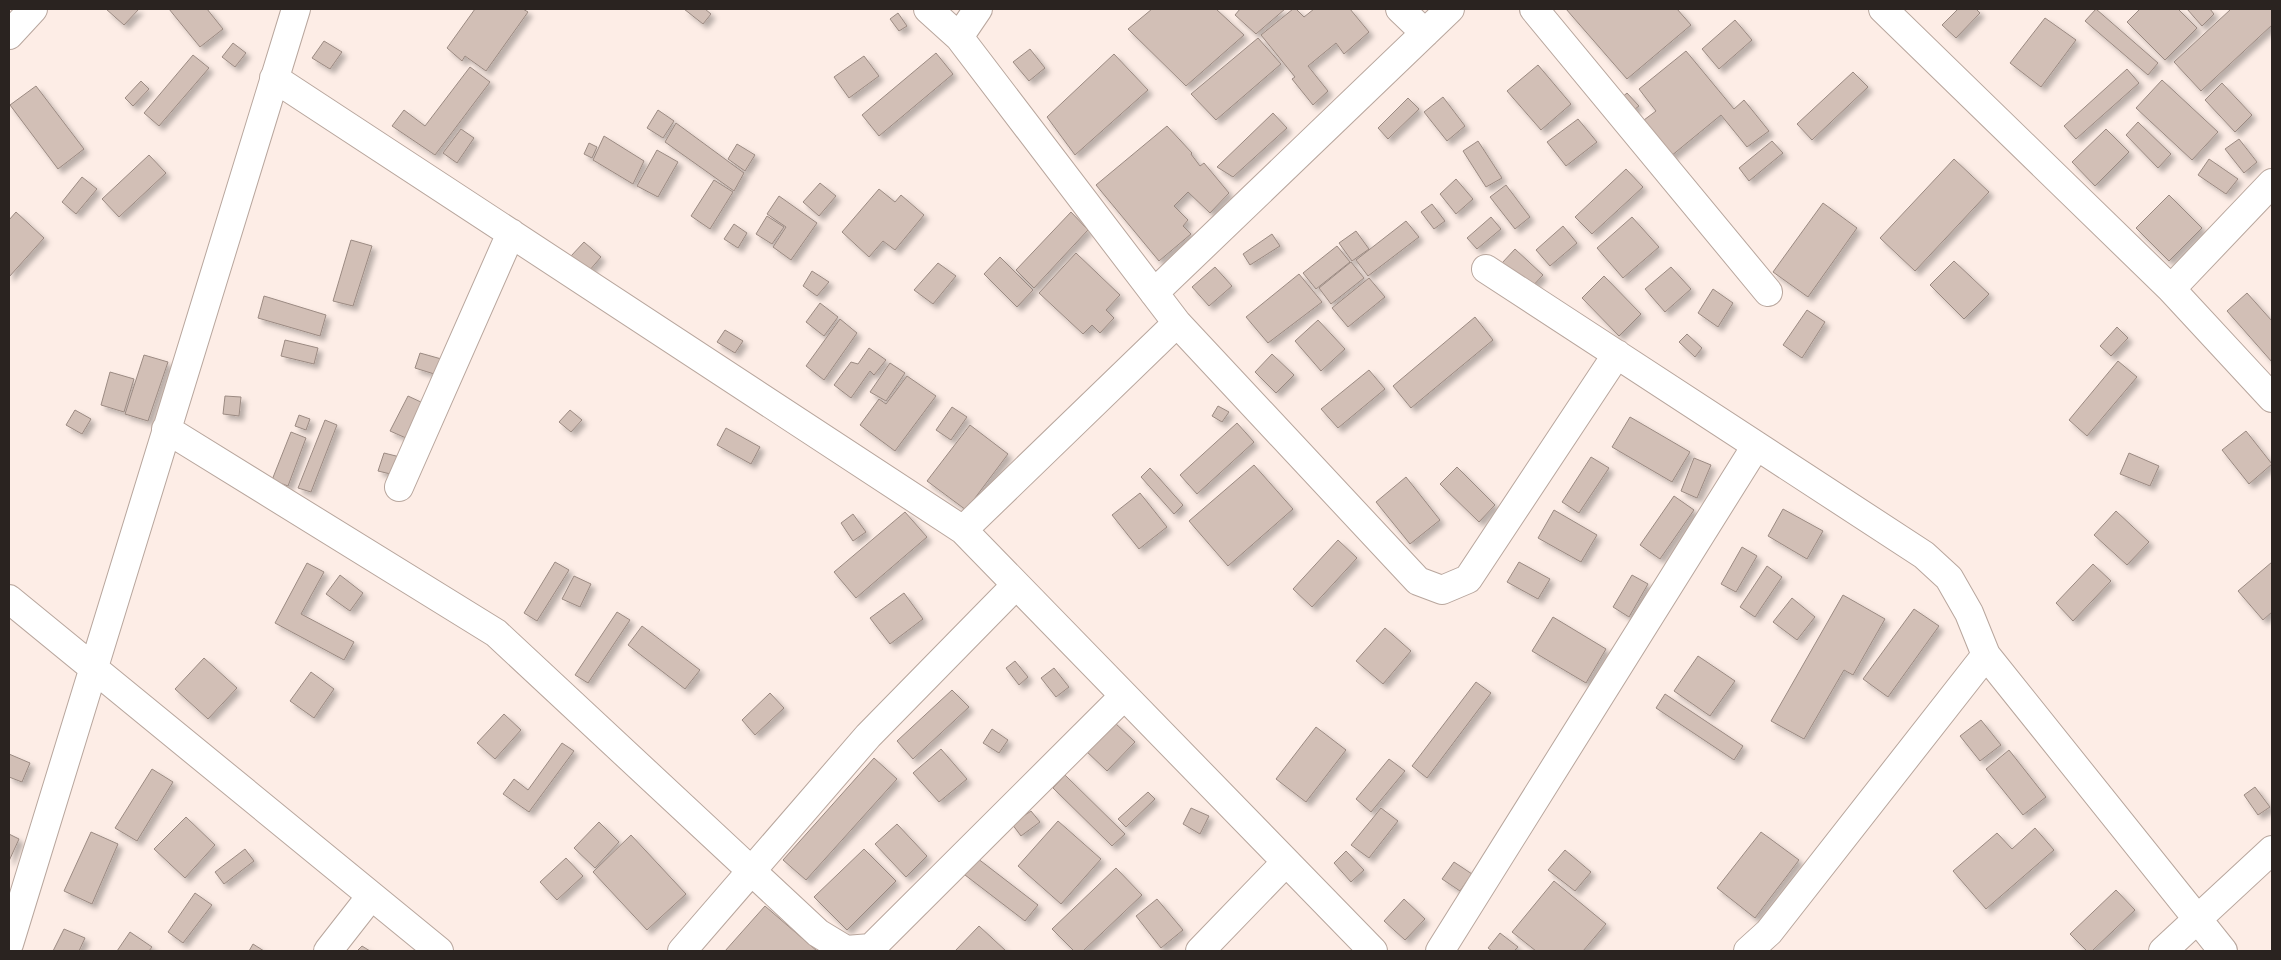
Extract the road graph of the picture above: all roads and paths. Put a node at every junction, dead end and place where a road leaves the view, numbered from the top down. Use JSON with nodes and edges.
{"nodes":[{"id":1,"x":33,"y":9,"type":"edge"},
{"id":2,"x":296,"y":9,"type":"edge"},
{"id":3,"x":928,"y":9,"type":"edge"},
{"id":4,"x":978,"y":9,"type":"edge"},
{"id":5,"x":1400,"y":9,"type":"edge"},
{"id":6,"x":1450,"y":9,"type":"edge"},
{"id":7,"x":1534,"y":9,"type":"edge"},
{"id":8,"x":1883,"y":9,"type":"edge"},
{"id":9,"x":1425,"y":33,"type":"junction"},
{"id":10,"x":9,"y":35,"type":"edge"},
{"id":11,"x":959,"y":37,"type":"junction"},
{"id":12,"x":274,"y":78,"type":"junction"},
{"id":13,"x":2272,"y":183,"type":"edge"},
{"id":14,"x":511,"y":234,"type":"junction"},
{"id":15,"x":1486,"y":269,"type":"dead end"},
{"id":16,"x":2172,"y":289,"type":"junction"},
{"id":17,"x":1768,"y":292,"type":"dead end"},
{"id":18,"x":1154,"y":293,"type":"junction"},
{"id":19,"x":1177,"y":323,"type":"junction"},
{"id":20,"x":1617,"y":354,"type":"junction"},
{"id":21,"x":2272,"y":398,"type":"edge"},
{"id":22,"x":166,"y":429,"type":"junction"},
{"id":23,"x":1756,"y":446,"type":"junction"},
{"id":24,"x":399,"y":487,"type":"dead end"},
{"id":25,"x":963,"y":530,"type":"junction"},
{"id":26,"x":1016,"y":585,"type":"junction"},
{"id":27,"x":9,"y":599,"type":"edge"},
{"id":28,"x":1986,"y":655,"type":"junction"},
{"id":29,"x":92,"y":668,"type":"junction"},
{"id":30,"x":1124,"y":696,"type":"junction"},
{"id":31,"x":2272,"y":850,"type":"edge"},
{"id":32,"x":1286,"y":862,"type":"junction"},
{"id":33,"x":752,"y":870,"type":"junction"},
{"id":34,"x":371,"y":896,"type":"junction"},
{"id":35,"x":2198,"y":919,"type":"junction"},
{"id":36,"x":9,"y":944,"type":"edge"},
{"id":37,"x":328,"y":951,"type":"edge"},
{"id":38,"x":439,"y":951,"type":"edge"},
{"id":39,"x":682,"y":951,"type":"edge"},
{"id":40,"x":1200,"y":951,"type":"edge"},
{"id":41,"x":1373,"y":951,"type":"edge"},
{"id":42,"x":1440,"y":951,"type":"edge"},
{"id":43,"x":1748,"y":951,"type":"edge"},
{"id":44,"x":2163,"y":951,"type":"edge"},
{"id":45,"x":2223,"y":951,"type":"edge"}],
"edges":[{"from":1,"to":10,"type":"street"},
{"from":2,"to":12,"type":"street"},
{"from":3,"to":11,"type":"street"},
{"from":4,"to":11,"type":"street"},
{"from":5,"to":9,"type":"street"},
{"from":6,"to":9,"type":"street"},
{"from":7,"to":17,"type":"street"},
{"from":8,"to":16,"type":"street"},
{"from":9,"to":18,"type":"street"},
{"from":11,"to":18,"type":"street"},
{"from":12,"to":14,"type":"street"},
{"from":12,"to":22,"type":"street"},
{"from":13,"to":16,"type":"street"},
{"from":14,"to":24,"type":"street"},
{"from":14,"to":25,"type":"street"},
{"from":15,"to":20,"type":"street"},
{"from":16,"to":21,"type":"street"},
{"from":18,"to":19,"type":"street"},
{"from":19,"to":20,"type":"street"},
{"from":19,"to":25,"type":"street"},
{"from":20,"to":23,"type":"street"},
{"from":22,"to":29,"type":"street"},
{"from":22,"to":33,"type":"street"},
{"from":23,"to":28,"type":"street"},
{"from":23,"to":42,"type":"street"},
{"from":25,"to":26,"type":"street"},
{"from":26,"to":30,"type":"street"},
{"from":26,"to":33,"type":"street"},
{"from":27,"to":29,"type":"street"},
{"from":28,"to":35,"type":"street"},
{"from":28,"to":43,"type":"street"},
{"from":29,"to":34,"type":"street"},
{"from":29,"to":36,"type":"street"},
{"from":30,"to":32,"type":"street"},
{"from":30,"to":33,"type":"street"},
{"from":31,"to":35,"type":"street"},
{"from":32,"to":40,"type":"street"},
{"from":32,"to":41,"type":"street"},
{"from":33,"to":39,"type":"street"},
{"from":34,"to":37,"type":"street"},
{"from":34,"to":38,"type":"street"},
{"from":35,"to":44,"type":"street"},
{"from":35,"to":45,"type":"street"}]}
